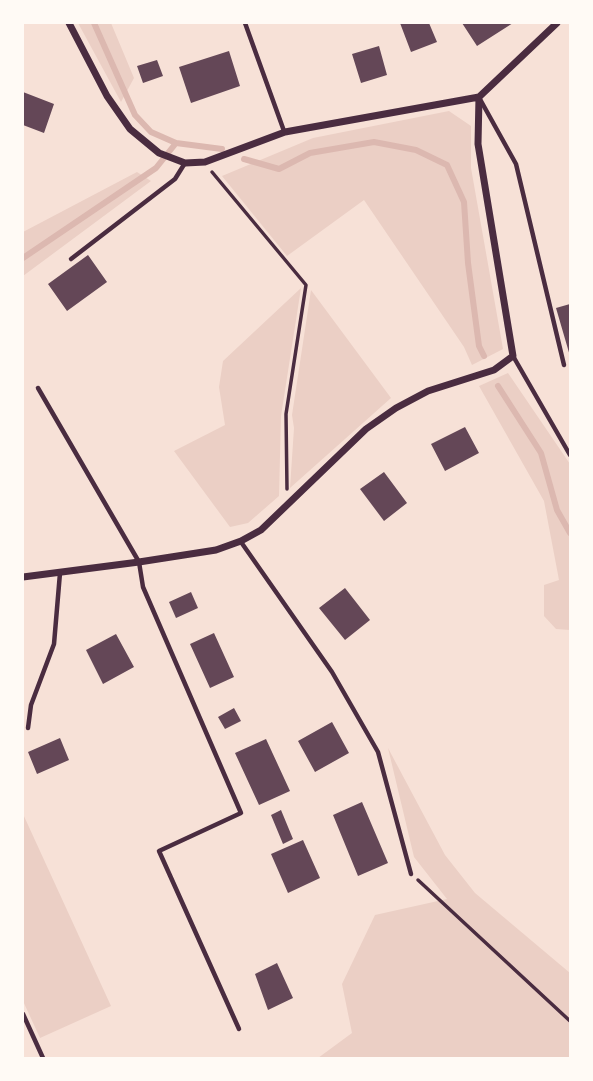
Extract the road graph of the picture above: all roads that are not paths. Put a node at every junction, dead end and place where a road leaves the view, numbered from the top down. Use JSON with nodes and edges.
{"nodes":[{"id":1,"x":69,"y":23,"type":"edge"},
{"id":2,"x":245,"y":23,"type":"edge"},
{"id":3,"x":557,"y":23,"type":"edge"},
{"id":4,"x":479,"y":97,"type":"junction"},
{"id":5,"x":285,"y":132,"type":"junction"},
{"id":6,"x":182,"y":162,"type":"junction"},
{"id":7,"x":71,"y":259,"type":"dead end"},
{"id":8,"x":513,"y":356,"type":"junction"},
{"id":9,"x":564,"y":365,"type":"dead end"},
{"id":10,"x":38,"y":388,"type":"dead end"},
{"id":11,"x":570,"y":455,"type":"edge"},
{"id":12,"x":241,"y":541,"type":"junction"},
{"id":13,"x":139,"y":562,"type":"junction"},
{"id":14,"x":60,"y":573,"type":"junction"},
{"id":15,"x":23,"y":577,"type":"edge"},
{"id":16,"x":28,"y":728,"type":"dead end"},
{"id":17,"x":411,"y":874,"type":"road end"},
{"id":18,"x":23,"y":1014,"type":"edge"},
{"id":19,"x":239,"y":1029,"type":"dead end"},
{"id":20,"x":43,"y":1058,"type":"edge"}],
"edges":[{"from":1,"to":6,"type":"street"},
{"from":2,"to":5,"type":"lane"},
{"from":3,"to":4,"type":"street"},
{"from":4,"to":5,"type":"street"},
{"from":4,"to":8,"type":"street"},
{"from":4,"to":9,"type":"lane"},
{"from":5,"to":6,"type":"street"},
{"from":6,"to":7,"type":"lane"},
{"from":8,"to":11,"type":"lane"},
{"from":8,"to":12,"type":"street"},
{"from":10,"to":13,"type":"lane"},
{"from":12,"to":13,"type":"street"},
{"from":12,"to":17,"type":"lane"},
{"from":13,"to":14,"type":"street"},
{"from":13,"to":19,"type":"lane"},
{"from":14,"to":15,"type":"street"},
{"from":14,"to":16,"type":"lane"},
{"from":18,"to":20,"type":"lane"}]}
